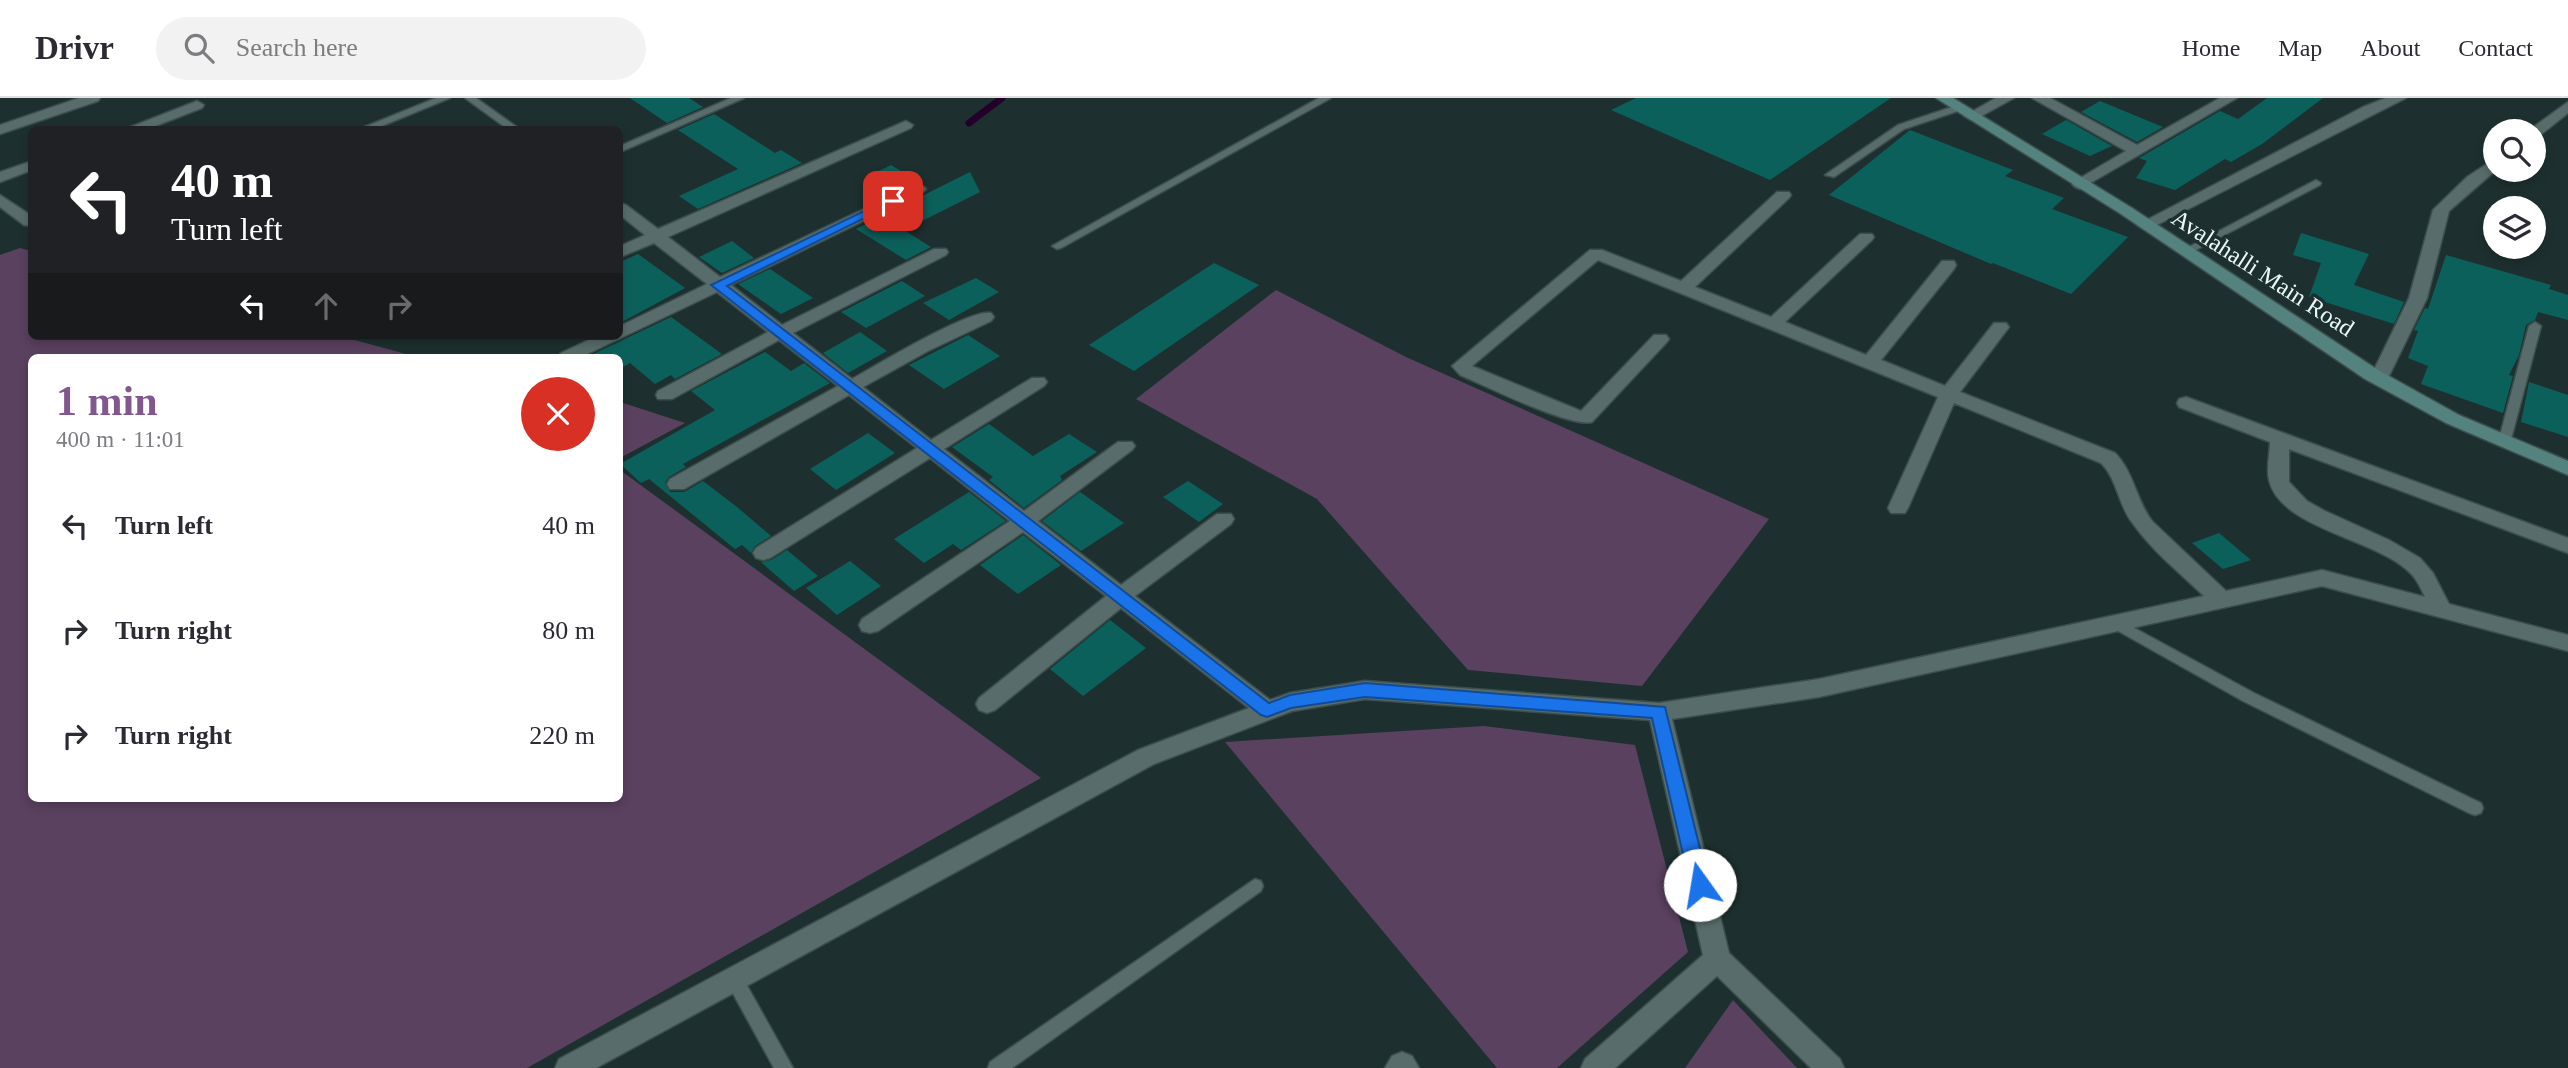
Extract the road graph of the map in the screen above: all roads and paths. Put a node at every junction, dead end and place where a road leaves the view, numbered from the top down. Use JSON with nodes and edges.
{"nodes":[{"id":1,"x":93,"y":98,"type":"edge"},
{"id":2,"x":445,"y":98,"type":"edge"},
{"id":3,"x":472,"y":98,"type":"edge"},
{"id":4,"x":739,"y":98,"type":"edge"},
{"id":5,"x":1326,"y":98,"type":"edge"},
{"id":6,"x":1943,"y":98,"type":"edge"},
{"id":7,"x":2007,"y":98,"type":"edge"},
{"id":8,"x":2039,"y":98,"type":"edge"},
{"id":9,"x":2231,"y":98,"type":"edge"},
{"id":10,"x":2399,"y":98,"type":"edge"},
{"id":11,"x":197,"y":105,"type":"dead end"},
{"id":12,"x":2568,"y":106,"type":"edge"},
{"id":13,"x":1965,"y":111,"type":"junction"},
{"id":14,"x":2546,"y":123,"type":"edge"},
{"id":15,"x":906,"y":125,"type":"dead end"},
{"id":16,"x":141,"y":126,"type":"edge"},
{"id":17,"x":372,"y":126,"type":"edge"},
{"id":18,"x":510,"y":126,"type":"edge"},
{"id":19,"x":0,"y":130,"type":"edge"},
{"id":20,"x":623,"y":148,"type":"edge"},
{"id":21,"x":2137,"y":151,"type":"junction"},
{"id":22,"x":28,"y":166,"type":"edge"},
{"id":23,"x":2483,"y":174,"type":"edge"},
{"id":24,"x":1830,"y":175,"type":"dead end"},
{"id":25,"x":0,"y":177,"type":"edge"},
{"id":26,"x":2316,"y":183,"type":"dead end"},
{"id":27,"x":2080,"y":184,"type":"junction"},
{"id":28,"x":918,"y":189,"type":"dead end"},
{"id":29,"x":1783,"y":195,"type":"dead end"},
{"id":30,"x":0,"y":200,"type":"edge"},
{"id":31,"x":623,"y":210,"type":"edge"},
{"id":32,"x":28,"y":220,"type":"edge"},
{"id":33,"x":2145,"y":225,"type":"junction"},
{"id":34,"x":657,"y":236,"type":"junction"},
{"id":35,"x":1866,"y":237,"type":"dead end"},
{"id":36,"x":1057,"y":246,"type":"dead end"},
{"id":37,"x":2186,"y":251,"type":"junction"},
{"id":38,"x":623,"y":252,"type":"edge"},
{"id":39,"x":940,"y":252,"type":"dead end"},
{"id":40,"x":1948,"y":265,"type":"dead end"},
{"id":41,"x":718,"y":285,"type":"junction"},
{"id":42,"x":1684,"y":288,"type":"junction"},
{"id":43,"x":985,"y":317,"type":"dead end"},
{"id":44,"x":1774,"y":323,"type":"junction"},
{"id":45,"x":2535,"y":326,"type":"dead end"},
{"id":46,"x":2000,"y":327,"type":"dead end"},
{"id":47,"x":623,"y":331,"type":"edge"},
{"id":48,"x":781,"y":332,"type":"junction"},
{"id":49,"x":1660,"y":339,"type":"dead end"},
{"id":50,"x":603,"y":340,"type":"edge"},
{"id":51,"x":573,"y":354,"type":"edge"},
{"id":52,"x":1869,"y":363,"type":"junction"},
{"id":53,"x":2379,"y":378,"type":"junction"},
{"id":54,"x":1038,"y":382,"type":"dead end"},
{"id":55,"x":851,"y":386,"type":"junction"},
{"id":56,"x":1949,"y":394,"type":"junction"},
{"id":57,"x":665,"y":395,"type":"dead end"},
{"id":58,"x":2186,"y":403,"type":"dead end"},
{"id":59,"x":2280,"y":439,"type":"junction"},
{"id":60,"x":2504,"y":443,"type":"junction"},
{"id":61,"x":1125,"y":446,"type":"dead end"},
{"id":62,"x":932,"y":449,"type":"junction"},
{"id":63,"x":2568,"y":468,"type":"edge"},
{"id":64,"x":677,"y":484,"type":"dead end"},
{"id":65,"x":1898,"y":508,"type":"dead end"},
{"id":66,"x":1224,"y":519,"type":"dead end"},
{"id":67,"x":1024,"y":521,"type":"junction"},
{"id":68,"x":2568,"y":546,"type":"edge"},
{"id":69,"x":763,"y":553,"type":"dead end"},
{"id":70,"x":1121,"y":596,"type":"junction"},
{"id":71,"x":2222,"y":600,"type":"junction"},
{"id":72,"x":2441,"y":609,"type":"junction"},
{"id":73,"x":2116,"y":623,"type":"junction"},
{"id":74,"x":870,"y":625,"type":"dead end"},
{"id":75,"x":2568,"y":643,"type":"edge"},
{"id":76,"x":986,"y":704,"type":"dead end"},
{"id":77,"x":1267,"y":710,"type":"junction"},
{"id":78,"x":1659,"y":712,"type":"junction"},
{"id":79,"x":2475,"y":808,"type":"dead end"},
{"id":80,"x":1255,"y":886,"type":"dead end"},
{"id":81,"x":1717,"y":959,"type":"junction"},
{"id":82,"x":734,"y":979,"type":"junction"},
{"id":83,"x":569,"y":1068,"type":"edge"},
{"id":84,"x":784,"y":1068,"type":"edge"},
{"id":85,"x":998,"y":1068,"type":"edge"},
{"id":86,"x":1398,"y":1068,"type":"edge"},
{"id":87,"x":1405,"y":1068,"type":"edge"},
{"id":88,"x":1595,"y":1068,"type":"edge"},
{"id":89,"x":1830,"y":1068,"type":"edge"}],
"edges":[{"from":1,"to":19,"type":"street"},
{"from":2,"to":17,"type":"lane"},
{"from":3,"to":18,"type":"lane"},
{"from":4,"to":20,"type":"lane"},
{"from":5,"to":36,"type":"lane"},
{"from":6,"to":13,"type":"main road","name":"Avalahalli Main Road"},
{"from":7,"to":13,"type":"street"},
{"from":8,"to":21,"type":"street"},
{"from":9,"to":21,"type":"street"},
{"from":10,"to":33,"type":"street"},
{"from":11,"to":16,"type":"street"},
{"from":12,"to":14,"type":"street"},
{"from":13,"to":24,"type":"lane"},
{"from":13,"to":27,"type":"main road","name":"Avalahalli Main Road"},
{"from":15,"to":34,"type":"street"},
{"from":21,"to":27,"type":"street"},
{"from":22,"to":25,"type":"street"},
{"from":23,"to":53,"type":"street"},
{"from":26,"to":37,"type":"lane"},
{"from":27,"to":33,"type":"main road","name":"Avalahalli Main Road"},
{"from":28,"to":41,"type":"street"},
{"from":29,"to":42,"type":"street"},
{"from":30,"to":32,"type":"street"},
{"from":31,"to":34,"type":"street"},
{"from":33,"to":37,"type":"main road","name":"Avalahalli Main Road"},
{"from":34,"to":38,"type":"street"},
{"from":34,"to":41,"type":"street"},
{"from":35,"to":44,"type":"street"},
{"from":37,"to":53,"type":"main road","name":"Avalahalli Main Road"},
{"from":39,"to":48,"type":"street"},
{"from":40,"to":52,"type":"street"},
{"from":41,"to":47,"type":"street"},
{"from":41,"to":48,"type":"street"},
{"from":42,"to":44,"type":"street"},
{"from":42,"to":49,"type":"street"},
{"from":43,"to":55,"type":"street"},
{"from":44,"to":52,"type":"street"},
{"from":45,"to":60,"type":"lane"},
{"from":46,"to":56,"type":"street"},
{"from":48,"to":55,"type":"street"},
{"from":48,"to":57,"type":"street"},
{"from":50,"to":51,"type":"street"},
{"from":52,"to":56,"type":"street"},
{"from":53,"to":60,"type":"main road","name":"Avalahalli Main Road"},
{"from":54,"to":62,"type":"street"},
{"from":55,"to":62,"type":"street"},
{"from":55,"to":64,"type":"street"},
{"from":56,"to":65,"type":"street"},
{"from":56,"to":71,"type":"street"},
{"from":58,"to":59,"type":"street"},
{"from":59,"to":68,"type":"street"},
{"from":59,"to":72,"type":"street"},
{"from":60,"to":63,"type":"main road","name":"Avalahalli Main Road"},
{"from":61,"to":67,"type":"street"},
{"from":62,"to":67,"type":"street"},
{"from":62,"to":69,"type":"street"},
{"from":66,"to":70,"type":"street"},
{"from":67,"to":70,"type":"street"},
{"from":67,"to":74,"type":"street"},
{"from":70,"to":76,"type":"street"},
{"from":70,"to":77,"type":"street"},
{"from":71,"to":72,"type":"street"},
{"from":71,"to":73,"type":"street"},
{"from":72,"to":75,"type":"street"},
{"from":73,"to":78,"type":"street"},
{"from":73,"to":79,"type":"lane"},
{"from":77,"to":78,"type":"street"},
{"from":77,"to":82,"type":"street"},
{"from":78,"to":81,"type":"street"},
{"from":80,"to":85,"type":"lane"},
{"from":81,"to":88,"type":"street"},
{"from":81,"to":89,"type":"street"},
{"from":82,"to":83,"type":"street"},
{"from":82,"to":84,"type":"lane"},
{"from":86,"to":87,"type":"street"}]}
